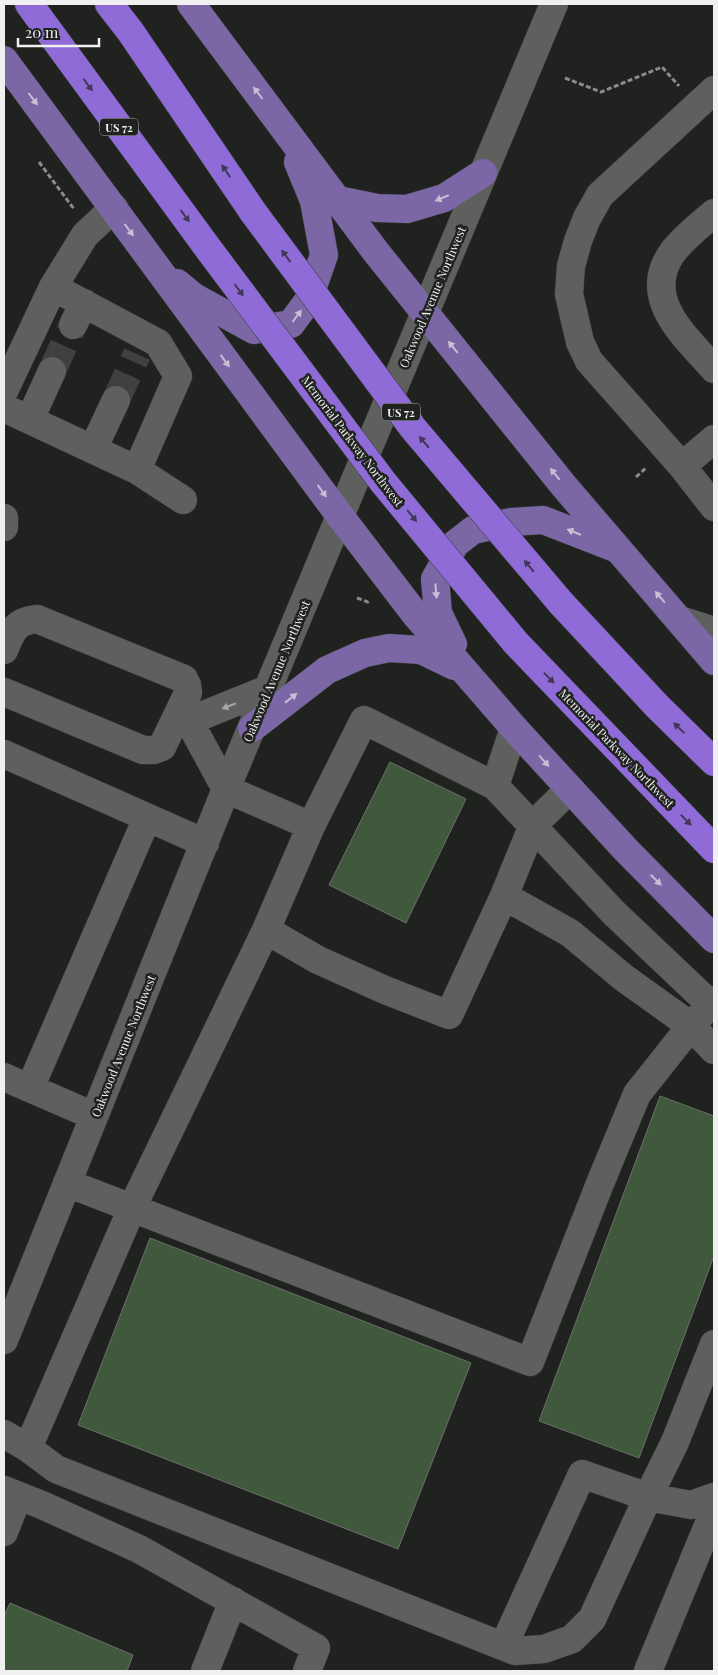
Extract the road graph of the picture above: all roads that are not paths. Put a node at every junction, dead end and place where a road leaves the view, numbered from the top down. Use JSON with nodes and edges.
{"nodes":[{"id":1,"x":29,"y":4,"type":"edge"},
{"id":2,"x":109,"y":4,"type":"edge"},
{"id":3,"x":190,"y":4,"type":"edge"},
{"id":4,"x":554,"y":4,"type":"edge"},
{"id":5,"x":4,"y":60,"type":"edge"},
{"id":6,"x":714,"y":90,"type":"edge"},
{"id":7,"x":283,"y":126,"type":"junction"},
{"id":8,"x":483,"y":173,"type":"junction"},
{"id":9,"x":338,"y":200,"type":"junction"},
{"id":10,"x":114,"y":208,"type":"junction"},
{"id":11,"x":714,"y":213,"type":"edge"},
{"id":12,"x":152,"y":261,"type":"junction"},
{"id":13,"x":54,"y":287,"type":"junction"},
{"id":14,"x":425,"y":312,"type":"junction"},
{"id":15,"x":714,"y":369,"type":"edge"},
{"id":16,"x":52,"y":371,"type":"tunnel mouth"},
{"id":17,"x":4,"y":391,"type":"edge"},
{"id":18,"x":116,"y":400,"type":"tunnel mouth"},
{"id":19,"x":4,"y":408,"type":"edge"},
{"id":20,"x":30,"y":419,"type":"junction"},
{"id":21,"x":714,"y":439,"type":"edge"},
{"id":22,"x":93,"y":449,"type":"junction"},
{"id":23,"x":682,"y":466,"type":"junction"},
{"id":24,"x":137,"y":470,"type":"junction"},
{"id":25,"x":183,"y":500,"type":"dead end"},
{"id":26,"x":714,"y":507,"type":"edge"},
{"id":27,"x":340,"y":516,"type":"junction"},
{"id":28,"x":4,"y":518,"type":"edge"},
{"id":29,"x":4,"y":527,"type":"edge"},
{"id":30,"x":619,"y":550,"type":"junction"},
{"id":31,"x":680,"y":620,"type":"junction"},
{"id":32,"x":714,"y":631,"type":"edge"},
{"id":33,"x":4,"y":650,"type":"edge"},
{"id":34,"x":714,"y":662,"type":"edge"},
{"id":35,"x":466,"y":672,"type":"junction"},
{"id":36,"x":268,"y":689,"type":"junction"},
{"id":37,"x":4,"y":692,"type":"edge"},
{"id":38,"x":183,"y":718,"type":"junction"},
{"id":39,"x":252,"y":728,"type":"junction"},
{"id":40,"x":514,"y":728,"type":"junction"},
{"id":41,"x":4,"y":754,"type":"edge"},
{"id":42,"x":714,"y":762,"type":"edge"},
{"id":43,"x":495,"y":786,"type":"junction"},
{"id":44,"x":226,"y":789,"type":"junction"},
{"id":45,"x":570,"y":789,"type":"junction"},
{"id":46,"x":147,"y":818,"type":"junction"},
{"id":47,"x":533,"y":825,"type":"junction"},
{"id":48,"x":311,"y":826,"type":"junction"},
{"id":49,"x":205,"y":843,"type":"junction"},
{"id":50,"x":714,"y":848,"type":"edge"},
{"id":51,"x":504,"y":896,"type":"junction"},
{"id":52,"x":266,"y":930,"type":"junction"},
{"id":53,"x":714,"y":939,"type":"edge"},
{"id":54,"x":712,"y":1002,"type":"edge"},
{"id":55,"x":691,"y":1026,"type":"junction"},
{"id":56,"x":714,"y":1050,"type":"edge"},
{"id":57,"x":4,"y":1077,"type":"edge"},
{"id":58,"x":30,"y":1088,"type":"junction"},
{"id":59,"x":94,"y":1116,"type":"junction"},
{"id":60,"x":68,"y":1183,"type":"junction"},
{"id":61,"x":132,"y":1208,"type":"junction"},
{"id":62,"x":4,"y":1340,"type":"edge"},
{"id":63,"x":714,"y":1344,"type":"edge"},
{"id":64,"x":4,"y":1434,"type":"edge"},
{"id":65,"x":28,"y":1448,"type":"junction"},
{"id":66,"x":11,"y":1493,"type":"edge"},
{"id":67,"x":648,"y":1497,"type":"junction"},
{"id":68,"x":714,"y":1497,"type":"edge"},
{"id":69,"x":714,"y":1511,"type":"edge"},
{"id":70,"x":4,"y":1532,"type":"edge"},
{"id":71,"x":233,"y":1601,"type":"junction"},
{"id":72,"x":504,"y":1646,"type":"junction"},
{"id":73,"x":205,"y":1671,"type":"edge"},
{"id":74,"x":307,"y":1671,"type":"edge"},
{"id":75,"x":648,"y":1671,"type":"edge"}],
"edges":[{"from":1,"to":50,"type":"highway","name":"Memorial Parkway Northwest","number":"US 72","one_way":true,"bridge":true},
{"from":42,"to":2,"type":"highway","number":"US 72","one_way":true,"bridge":true},
{"from":7,"to":3,"type":"main road","one_way":true},
{"from":4,"to":8,"type":"street","name":"Oakwood Avenue Northwest"},
{"from":5,"to":10,"type":"main road","one_way":true},
{"from":6,"to":23,"type":"street"},
{"from":7,"to":9,"type":"main road"},
{"from":12,"to":7,"type":"main road","one_way":true},
{"from":8,"to":9,"type":"main road","one_way":true},
{"from":8,"to":14,"type":"street","name":"Oakwood Avenue Northwest"},
{"from":9,"to":14,"type":"main road"},
{"from":10,"to":12,"type":"main road","one_way":true},
{"from":10,"to":13,"type":"street"},
{"from":11,"to":15,"type":"street"},
{"from":12,"to":27,"type":"main road","one_way":true},
{"from":13,"to":17,"type":"street"},
{"from":13,"to":24,"type":"street"},
{"from":14,"to":27,"type":"street","name":"Oakwood Avenue Northwest"},
{"from":30,"to":14,"type":"main road","one_way":true},
{"from":16,"to":20,"type":"street"},
{"from":18,"to":22,"type":"street"},
{"from":19,"to":20,"type":"street"},
{"from":20,"to":22,"type":"street"},
{"from":21,"to":23,"type":"street"},
{"from":22,"to":24,"type":"street"},
{"from":23,"to":26,"type":"street"},
{"from":24,"to":25,"type":"street"},
{"from":27,"to":35,"type":"main road"},
{"from":27,"to":36,"type":"street","name":"Oakwood Avenue Northwest"},
{"from":28,"to":29,"type":"street"},
{"from":31,"to":30,"type":"main road","one_way":true},
{"from":30,"to":35,"type":"main road","one_way":true},
{"from":31,"to":32,"type":"street"},
{"from":31,"to":34,"type":"main road"},
{"from":33,"to":38,"type":"street"},
{"from":39,"to":35,"type":"main road","one_way":true},
{"from":35,"to":40,"type":"main road"},
{"from":36,"to":38,"type":"street","one_way":true},
{"from":36,"to":39,"type":"street","name":"Oakwood Avenue Northwest"},
{"from":37,"to":38,"type":"street"},
{"from":38,"to":44,"type":"street"},
{"from":39,"to":44,"type":"street","name":"Oakwood Avenue Northwest"},
{"from":40,"to":43,"type":"street"},
{"from":40,"to":45,"type":"main road","one_way":true},
{"from":41,"to":46,"type":"street"},
{"from":43,"to":47,"type":"street"},
{"from":43,"to":48,"type":"street"},
{"from":44,"to":48,"type":"street"},
{"from":44,"to":49,"type":"street","name":"Oakwood Avenue Northwest"},
{"from":45,"to":47,"type":"street"},
{"from":45,"to":53,"type":"main road","one_way":true},
{"from":46,"to":49,"type":"street"},
{"from":46,"to":58,"type":"street"},
{"from":47,"to":51,"type":"street"},
{"from":47,"to":54,"type":"street"},
{"from":48,"to":52,"type":"street"},
{"from":49,"to":59,"type":"street","name":"Oakwood Avenue Northwest"},
{"from":51,"to":52,"type":"street"},
{"from":51,"to":55,"type":"street"},
{"from":52,"to":61,"type":"street"},
{"from":54,"to":55,"type":"street"},
{"from":55,"to":56,"type":"street"},
{"from":55,"to":61,"type":"street"},
{"from":57,"to":58,"type":"street"},
{"from":58,"to":59,"type":"street"},
{"from":59,"to":60,"type":"street","name":"Oakwood Avenue Northwest"},
{"from":60,"to":61,"type":"street"},
{"from":60,"to":62,"type":"street","name":"Oakwood Avenue Northwest"},
{"from":61,"to":65,"type":"street"},
{"from":63,"to":67,"type":"street"},
{"from":64,"to":65,"type":"street"},
{"from":65,"to":72,"type":"street"},
{"from":66,"to":70,"type":"street"},
{"from":66,"to":71,"type":"street"},
{"from":67,"to":68,"type":"street"},
{"from":67,"to":72,"type":"street"},
{"from":67,"to":72,"type":"street"},
{"from":69,"to":75,"type":"street"},
{"from":71,"to":73,"type":"street"},
{"from":71,"to":74,"type":"street"}]}
